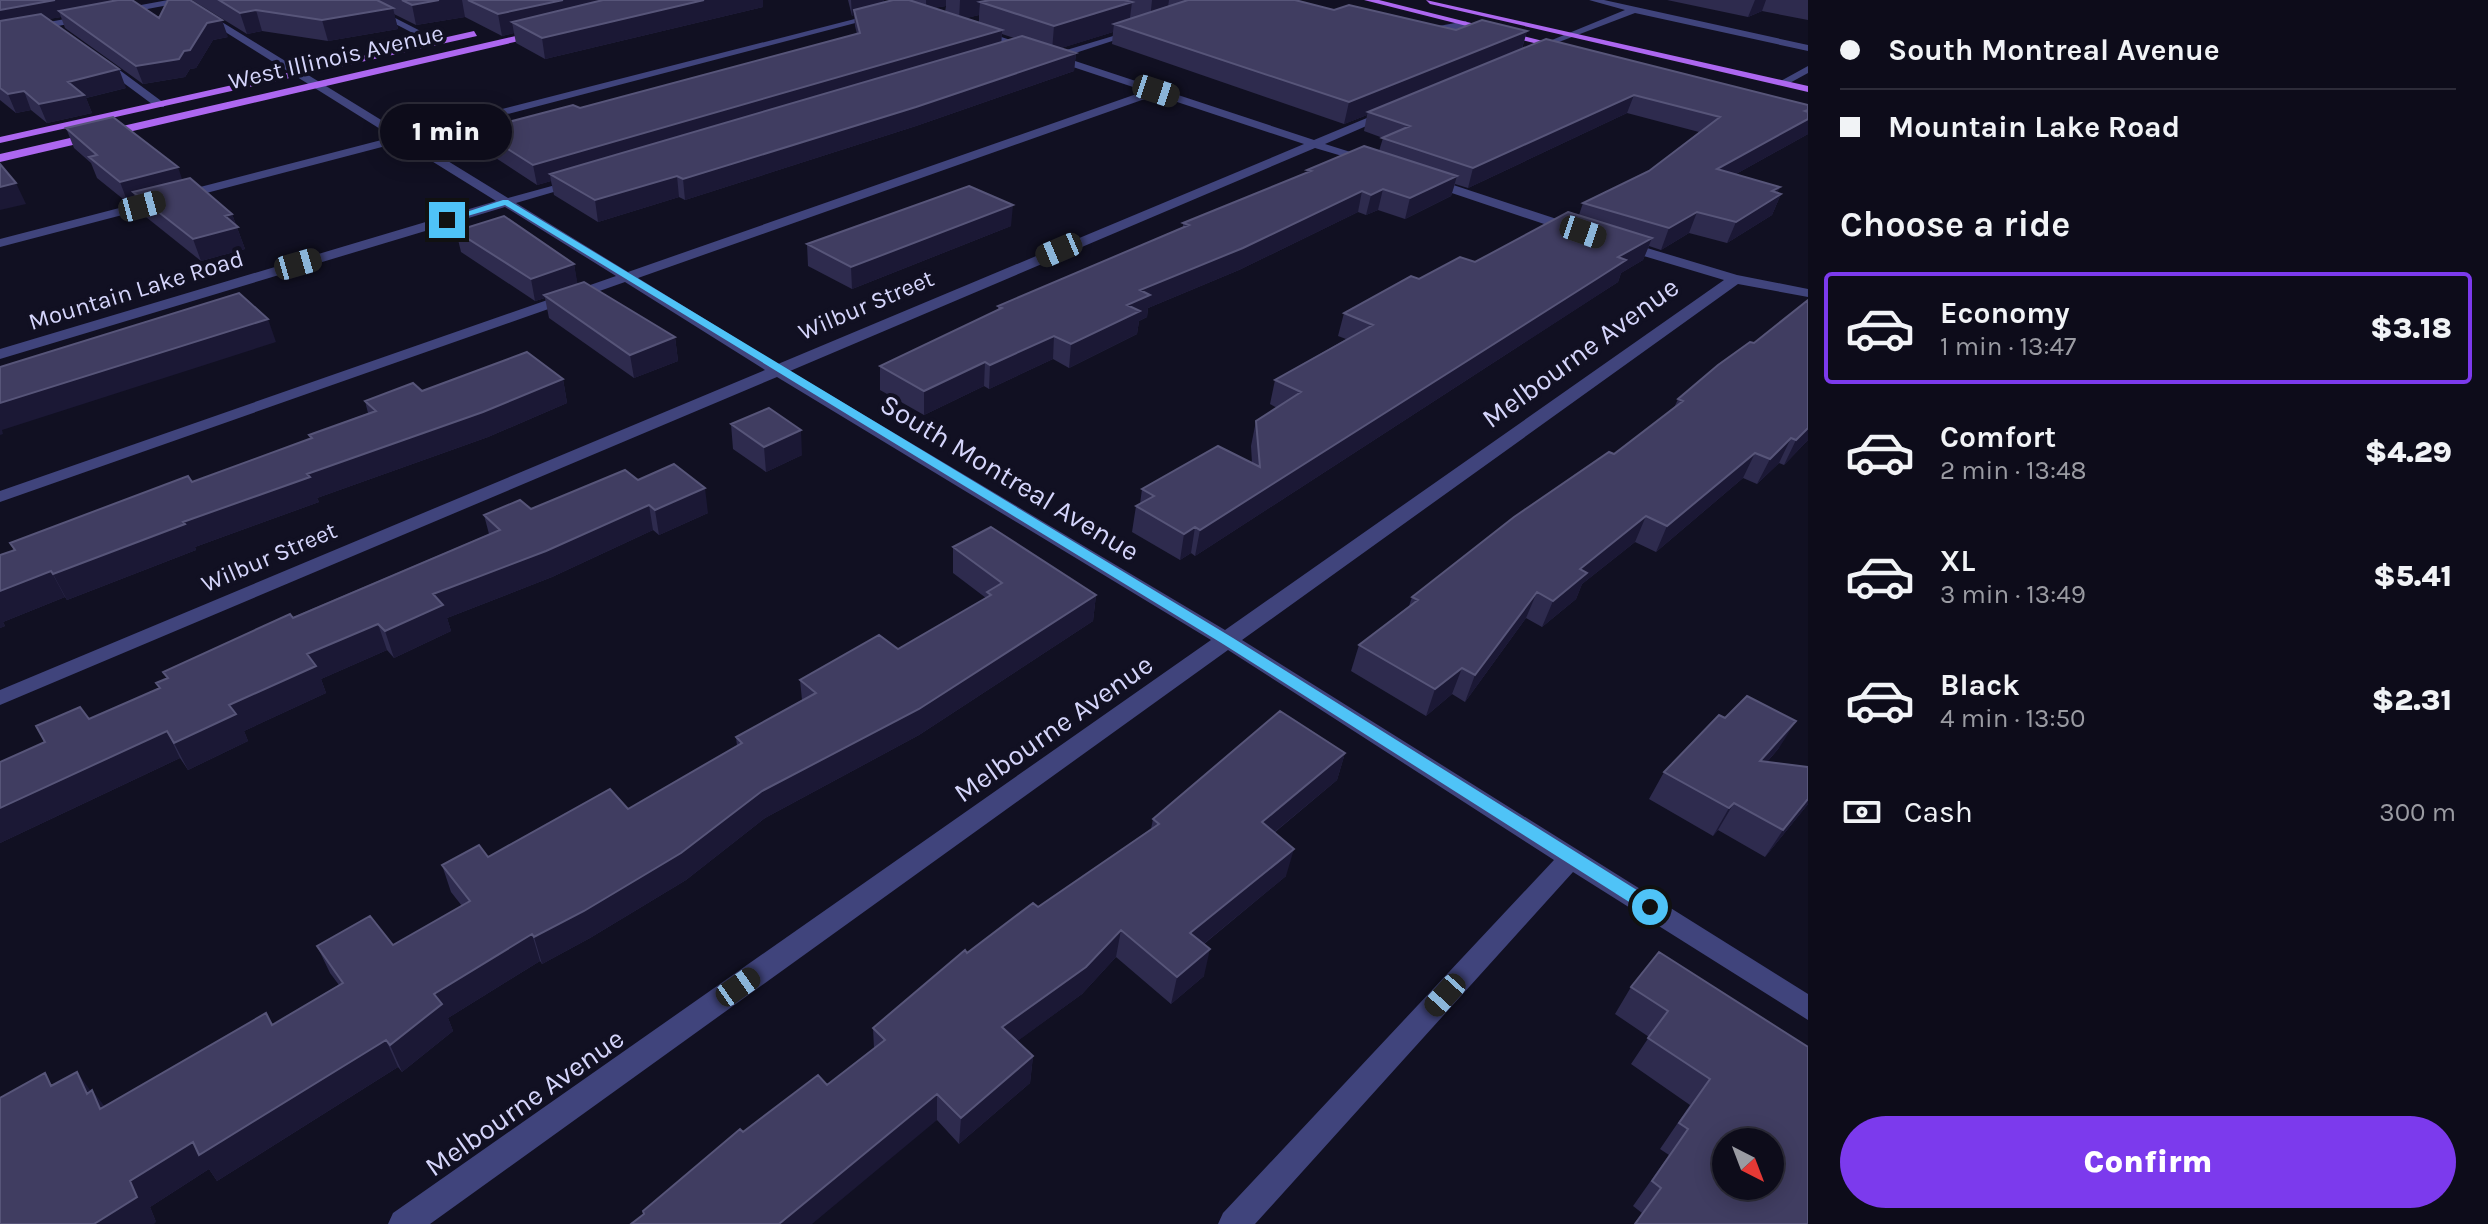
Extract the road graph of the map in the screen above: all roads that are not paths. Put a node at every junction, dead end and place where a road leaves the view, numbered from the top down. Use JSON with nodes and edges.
{"nodes":[{"id":1,"x":181,"y":0,"type":"edge"},
{"id":2,"x":353,"y":0,"type":"edge"},
{"id":3,"x":1368,"y":0,"type":"edge"},
{"id":4,"x":1427,"y":0,"type":"edge"},
{"id":5,"x":1593,"y":0,"type":"edge"},
{"id":6,"x":381,"y":5,"type":"edge"},
{"id":7,"x":886,"y":5,"type":"edge"},
{"id":8,"x":369,"y":8,"type":"junction"},
{"id":9,"x":1634,"y":10,"type":"junction"},
{"id":10,"x":1122,"y":18,"type":"edge"},
{"id":11,"x":1466,"y":24,"type":"junction"},
{"id":12,"x":50,"y":25,"type":"junction"},
{"id":13,"x":959,"y":26,"type":"edge"},
{"id":14,"x":561,"y":28,"type":"edge"},
{"id":15,"x":1411,"y":29,"type":"edge"},
{"id":16,"x":492,"y":30,"type":"edge"},
{"id":17,"x":62,"y":33,"type":"edge"},
{"id":18,"x":0,"y":34,"type":"edge"},
{"id":19,"x":1575,"y":34,"type":"junction"},
{"id":20,"x":437,"y":42,"type":"junction"},
{"id":21,"x":1551,"y":44,"type":"junction"},
{"id":22,"x":1021,"y":47,"type":"junction"},
{"id":23,"x":1808,"y":48,"type":"edge"},
{"id":24,"x":87,"y":51,"type":"edge"},
{"id":25,"x":1581,"y":51,"type":"edge"},
{"id":26,"x":999,"y":53,"type":"edge"},
{"id":27,"x":1523,"y":56,"type":"edge"},
{"id":28,"x":1053,"y":57,"type":"junction"},
{"id":29,"x":1808,"y":69,"type":"edge"},
{"id":30,"x":302,"y":73,"type":"junction"},
{"id":31,"x":1782,"y":83,"type":"junction"},
{"id":32,"x":319,"y":84,"type":"junction"},
{"id":33,"x":1808,"y":89,"type":"edge"},
{"id":34,"x":1156,"y":91,"type":"junction"},
{"id":35,"x":1411,"y":103,"type":"edge"},
{"id":36,"x":160,"y":105,"type":"junction"},
{"id":37,"x":406,"y":139,"type":"junction"},
{"id":38,"x":0,"y":140,"type":"edge"},
{"id":39,"x":1314,"y":143,"type":"junction"},
{"id":40,"x":0,"y":158,"type":"edge"},
{"id":41,"x":1388,"y":168,"type":"edge"},
{"id":42,"x":595,"y":175,"type":"edge"},
{"id":43,"x":1418,"y":178,"type":"edge"},
{"id":44,"x":506,"y":202,"type":"junction"},
{"id":45,"x":1583,"y":232,"type":"edge"},
{"id":46,"x":1612,"y":242,"type":"edge"},
{"id":47,"x":0,"y":243,"type":"edge"},
{"id":48,"x":625,"y":276,"type":"junction"},
{"id":49,"x":1735,"y":279,"type":"junction"},
{"id":50,"x":1808,"y":293,"type":"edge"},
{"id":51,"x":0,"y":354,"type":"edge"},
{"id":52,"x":775,"y":369,"type":"junction"},
{"id":53,"x":0,"y":497,"type":"edge"},
{"id":54,"x":1228,"y":641,"type":"junction"},
{"id":55,"x":0,"y":698,"type":"edge"},
{"id":56,"x":1572,"y":857,"type":"junction"},
{"id":57,"x":1808,"y":1008,"type":"edge"},
{"id":58,"x":404,"y":1224,"type":"edge"},
{"id":59,"x":1234,"y":1224,"type":"edge"}],
"edges":[{"from":1,"to":12,"type":"street"},
{"from":1,"to":30,"type":"street","name":"South Montreal Avenue"},
{"from":2,"to":8,"type":"street"},
{"from":3,"to":11,"type":"main road"},
{"from":4,"to":19,"type":"main road"},
{"from":5,"to":9,"type":"street"},
{"from":6,"to":8,"type":"street"},
{"from":7,"to":37,"type":"street"},
{"from":8,"to":20,"type":"street"},
{"from":9,"to":19,"type":"street"},
{"from":9,"to":23,"type":"street"},
{"from":10,"to":28,"type":"street"},
{"from":11,"to":15,"type":"street"},
{"from":11,"to":21,"type":"main road"},
{"from":12,"to":17,"type":"street"},
{"from":12,"to":18,"type":"street"},
{"from":13,"to":22,"type":"street"},
{"from":14,"to":32,"type":"main road","name":"West Illinois Avenue"},
{"from":16,"to":20,"type":"main road","name":"West Illinois Avenue"},
{"from":19,"to":21,"type":"street"},
{"from":19,"to":31,"type":"main road"},
{"from":20,"to":30,"type":"main road","name":"West Illinois Avenue"},
{"from":21,"to":25,"type":"main road"},
{"from":21,"to":27,"type":"street"},
{"from":22,"to":26,"type":"street"},
{"from":22,"to":28,"type":"street"},
{"from":24,"to":36,"type":"street"},
{"from":28,"to":34,"type":"street"},
{"from":29,"to":31,"type":"street"},
{"from":30,"to":32,"type":"street","name":"South Montreal Avenue"},
{"from":30,"to":36,"type":"main road","name":"West Illinois Avenue"},
{"from":31,"to":33,"type":"main road"},
{"from":32,"to":37,"type":"street","name":"South Montreal Avenue"},
{"from":32,"to":40,"type":"main road","name":"West Illinois Avenue"},
{"from":34,"to":39,"type":"street"},
{"from":34,"to":48,"type":"street"},
{"from":35,"to":39,"type":"street","name":"Wilbur Street"},
{"from":36,"to":38,"type":"main road","name":"West Illinois Avenue"},
{"from":37,"to":44,"type":"street","name":"South Montreal Avenue"},
{"from":37,"to":47,"type":"street"},
{"from":39,"to":41,"type":"street"},
{"from":39,"to":52,"type":"street","name":"Wilbur Street"},
{"from":42,"to":44,"type":"street","name":"Mountain Lake Road"},
{"from":43,"to":45,"type":"street"},
{"from":44,"to":48,"type":"street","name":"South Montreal Avenue"},
{"from":44,"to":51,"type":"street","name":"Mountain Lake Road"},
{"from":46,"to":49,"type":"street"},
{"from":48,"to":52,"type":"street","name":"South Montreal Avenue"},
{"from":48,"to":53,"type":"street"},
{"from":49,"to":50,"type":"street"},
{"from":49,"to":54,"type":"street","name":"Melbourne Avenue"},
{"from":52,"to":54,"type":"street","name":"South Montreal Avenue"},
{"from":52,"to":55,"type":"street","name":"Wilbur Street"},
{"from":54,"to":56,"type":"street","name":"South Montreal Avenue"},
{"from":54,"to":58,"type":"street","name":"Melbourne Avenue"},
{"from":56,"to":57,"type":"street","name":"South Montreal Avenue"},
{"from":56,"to":59,"type":"street"}]}
